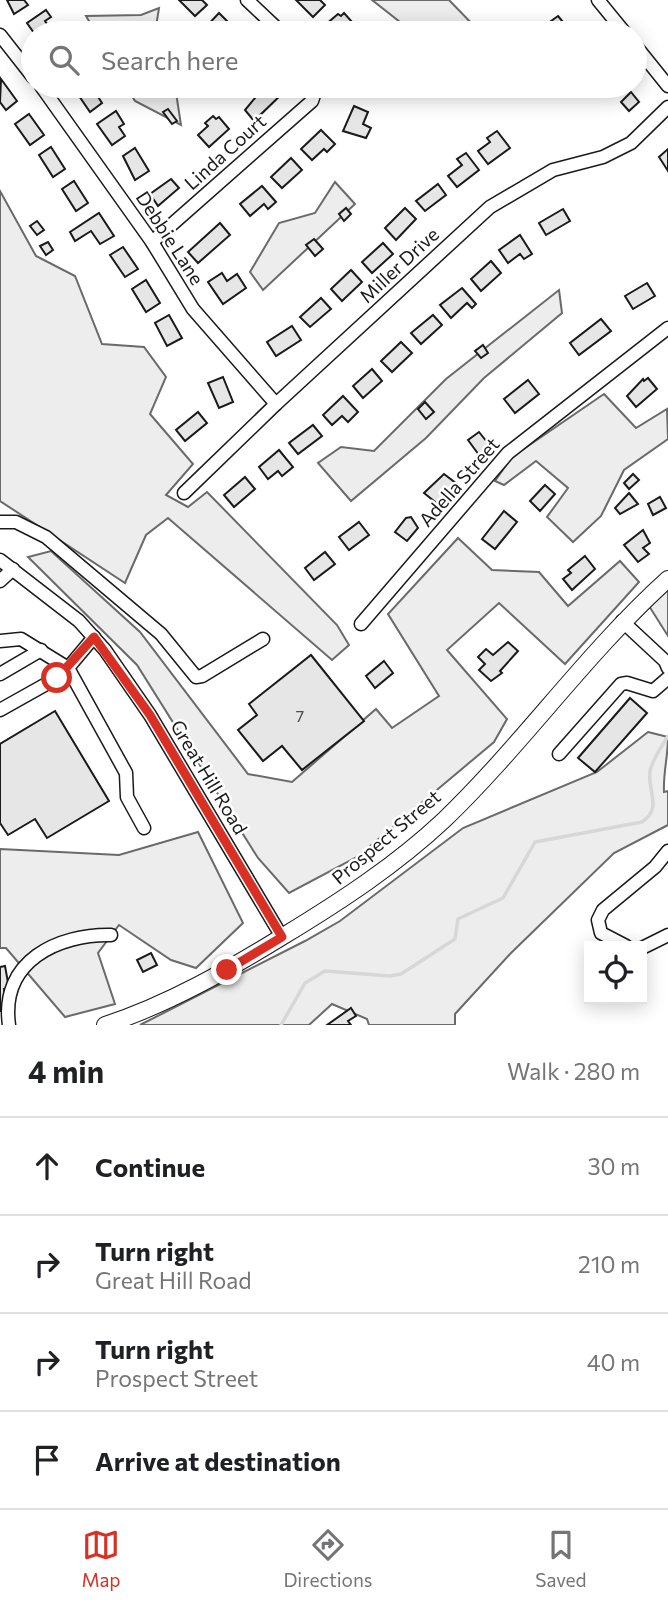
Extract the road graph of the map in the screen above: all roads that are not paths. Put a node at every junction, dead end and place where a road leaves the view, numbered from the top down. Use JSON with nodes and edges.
{"nodes":[{"id":1,"x":247,"y":0,"type":"edge"},
{"id":2,"x":598,"y":0,"type":"edge"},
{"id":3,"x":269,"y":21,"type":"edge"},
{"id":4,"x":615,"y":21,"type":"edge"},
{"id":5,"x":0,"y":35,"type":"edge"},
{"id":6,"x":647,"y":60,"type":"edge"},
{"id":7,"x":21,"y":61,"type":"edge"},
{"id":8,"x":668,"y":86,"type":"edge"},
{"id":9,"x":50,"y":98,"type":"edge"},
{"id":10,"x":313,"y":98,"type":"edge"},
{"id":11,"x":668,"y":107,"type":"edge"},
{"id":12,"x":152,"y":242,"type":"junction"},
{"id":13,"x":668,"y":328,"type":"edge"},
{"id":14,"x":276,"y":404,"type":"junction"},
{"id":15,"x":184,"y":493,"type":"dead end"},
{"id":16,"x":0,"y":522,"type":"edge"},
{"id":17,"x":0,"y":560,"type":"edge"},
{"id":18,"x":13,"y":569,"type":"junction"},
{"id":19,"x":668,"y":579,"type":"edge"},
{"id":20,"x":0,"y":581,"type":"edge"},
{"id":21,"x":622,"y":621,"type":"junction"},
{"id":22,"x":361,"y":624,"type":"dead end"},
{"id":23,"x":94,"y":637,"type":"junction"},
{"id":24,"x":263,"y":639,"type":"dead end"},
{"id":25,"x":0,"y":641,"type":"edge"},
{"id":26,"x":41,"y":650,"type":"junction"},
{"id":27,"x":68,"y":668,"type":"junction"},
{"id":28,"x":668,"y":668,"type":"edge"},
{"id":29,"x":0,"y":674,"type":"edge"},
{"id":30,"x":668,"y":678,"type":"edge"},
{"id":31,"x":0,"y":710,"type":"edge"},
{"id":32,"x":559,"y":754,"type":"dead end"},
{"id":33,"x":144,"y":828,"type":"dead end"},
{"id":34,"x":668,"y":851,"type":"edge"},
{"id":35,"x":111,"y":935,"type":"dead end"},
{"id":36,"x":668,"y":935,"type":"edge"},
{"id":37,"x":282,"y":937,"type":"junction"},
{"id":38,"x":616,"y":941,"type":"edge"},
{"id":39,"x":647,"y":946,"type":"edge"},
{"id":40,"x":9,"y":1025,"type":"edge"},
{"id":41,"x":105,"y":1025,"type":"edge"}],
"edges":[{"from":1,"to":3,"type":"street"},
{"from":2,"to":4,"type":"street"},
{"from":5,"to":7,"type":"street"},
{"from":6,"to":8,"type":"street"},
{"from":9,"to":12,"type":"street","name":"Debbie Lane"},
{"from":10,"to":12,"type":"street","name":"Linda Court"},
{"from":11,"to":14,"type":"street","name":"Miller Drive"},
{"from":12,"to":14,"type":"street","name":"Debbie Lane"},
{"from":13,"to":22,"type":"street","name":"Adella Street"},
{"from":14,"to":15,"type":"street","name":"Miller Drive"},
{"from":16,"to":24,"type":"street"},
{"from":17,"to":18,"type":"street","name":"Great Hill Road"},
{"from":18,"to":20,"type":"street"},
{"from":18,"to":23,"type":"street","name":"Great Hill Road"},
{"from":19,"to":21,"type":"main road","name":"Prospect Street"},
{"from":21,"to":28,"type":"street"},
{"from":21,"to":37,"type":"main road","name":"Prospect Street"},
{"from":23,"to":27,"type":"street"},
{"from":23,"to":37,"type":"street","name":"Great Hill Road"},
{"from":25,"to":26,"type":"street"},
{"from":26,"to":27,"type":"street"},
{"from":26,"to":29,"type":"street"},
{"from":27,"to":31,"type":"street"},
{"from":27,"to":33,"type":"street"},
{"from":30,"to":32,"type":"street"},
{"from":34,"to":38,"type":"street"},
{"from":35,"to":40,"type":"street"},
{"from":36,"to":39,"type":"street"},
{"from":37,"to":41,"type":"main road","name":"Prospect Street"}]}
